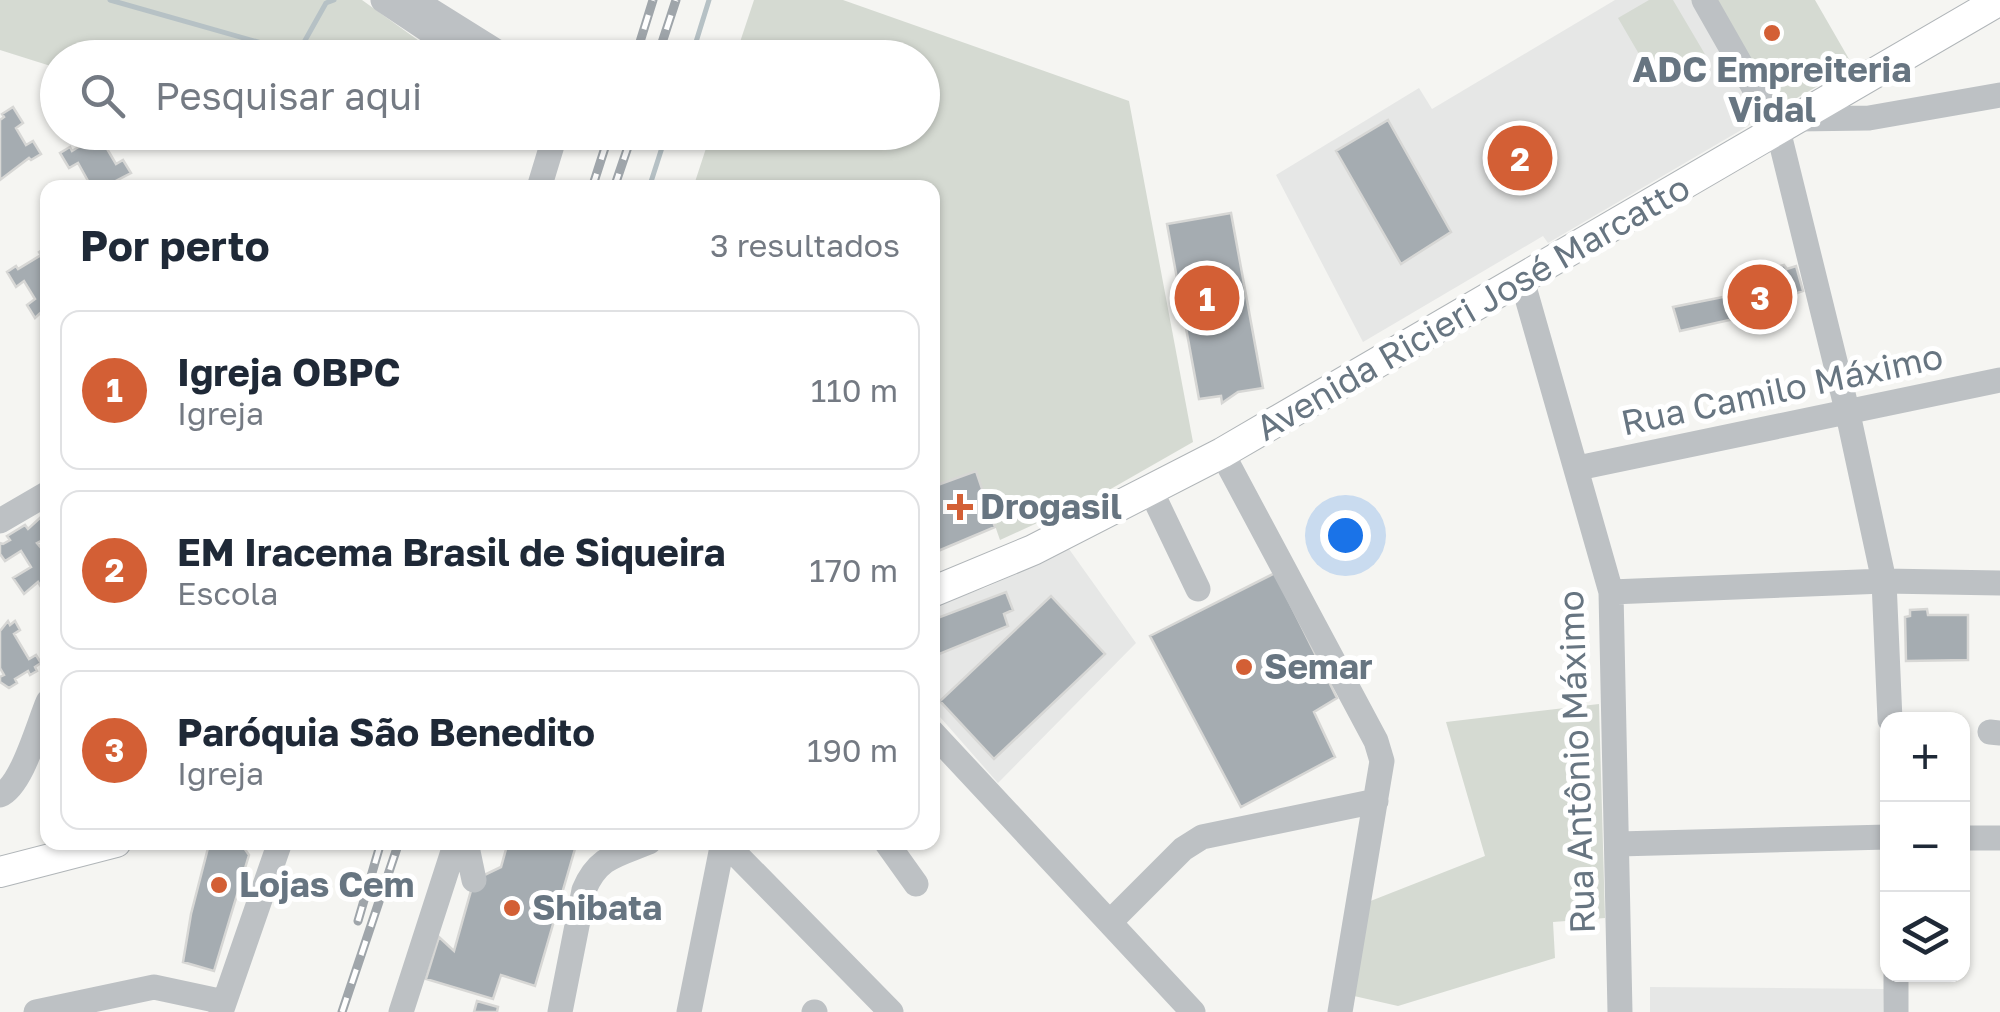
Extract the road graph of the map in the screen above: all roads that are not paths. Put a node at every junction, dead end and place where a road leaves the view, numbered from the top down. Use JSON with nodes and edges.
{"nodes":[{"id":1,"x":383,"y":0,"type":"edge"},
{"id":2,"x":414,"y":0,"type":"edge"},
{"id":3,"x":1704,"y":0,"type":"edge"},
{"id":4,"x":2000,"y":0,"type":"edge"},
{"id":5,"x":443,"y":40,"type":"edge"},
{"id":6,"x":479,"y":40,"type":"edge"},
{"id":7,"x":2000,"y":95,"type":"edge"},
{"id":8,"x":1787,"y":124,"type":"junction"},
{"id":9,"x":535,"y":150,"type":"edge"},
{"id":10,"x":550,"y":150,"type":"edge"},
{"id":11,"x":526,"y":180,"type":"edge"},
{"id":12,"x":541,"y":180,"type":"edge"},
{"id":13,"x":1522,"y":280,"type":"junction"},
{"id":14,"x":2000,"y":380,"type":"edge"},
{"id":15,"x":1848,"y":414,"type":"junction"},
{"id":16,"x":1222,"y":454,"type":"junction"},
{"id":17,"x":1578,"y":468,"type":"junction"},
{"id":18,"x":1151,"y":492,"type":"junction"},
{"id":19,"x":40,"y":498,"type":"edge"},
{"id":20,"x":0,"y":521,"type":"edge"},
{"id":21,"x":1884,"y":580,"type":"junction"},
{"id":22,"x":2000,"y":583,"type":"edge"},
{"id":23,"x":940,"y":589,"type":"edge"},
{"id":24,"x":1198,"y":589,"type":"dead end"},
{"id":25,"x":1611,"y":592,"type":"junction"},
{"id":26,"x":1890,"y":712,"type":"edge"},
{"id":27,"x":40,"y":722,"type":"edge"},
{"id":28,"x":940,"y":741,"type":"edge"},
{"id":29,"x":0,"y":795,"type":"edge"},
{"id":30,"x":1376,"y":801,"type":"junction"},
{"id":31,"x":1880,"y":836,"type":"edge"},
{"id":32,"x":1970,"y":838,"type":"edge"},
{"id":33,"x":2000,"y":838,"type":"edge"},
{"id":34,"x":1618,"y":844,"type":"junction"},
{"id":35,"x":85,"y":850,"type":"edge"},
{"id":36,"x":277,"y":850,"type":"edge"},
{"id":37,"x":453,"y":850,"type":"edge"},
{"id":38,"x":468,"y":850,"type":"edge"},
{"id":39,"x":630,"y":850,"type":"edge"},
{"id":40,"x":721,"y":850,"type":"edge"},
{"id":41,"x":731,"y":850,"type":"edge"},
{"id":42,"x":892,"y":850,"type":"edge"},
{"id":43,"x":0,"y":872,"type":"edge"},
{"id":44,"x":474,"y":880,"type":"dead end"},
{"id":45,"x":916,"y":884,"type":"dead end"},
{"id":46,"x":1110,"y":922,"type":"junction"},
{"id":47,"x":1896,"y":982,"type":"edge"},
{"id":48,"x":223,"y":1007,"type":"edge"},
{"id":49,"x":36,"y":1012,"type":"edge"},
{"id":50,"x":401,"y":1012,"type":"edge"},
{"id":51,"x":560,"y":1012,"type":"edge"},
{"id":52,"x":689,"y":1012,"type":"edge"},
{"id":53,"x":891,"y":1012,"type":"edge"},
{"id":54,"x":1193,"y":1012,"type":"edge"},
{"id":55,"x":1340,"y":1012,"type":"edge"},
{"id":56,"x":1620,"y":1012,"type":"edge"},
{"id":57,"x":1896,"y":1012,"type":"edge"}],
"edges":[{"from":1,"to":5,"type":"street"},
{"from":2,"to":6,"type":"street"},
{"from":3,"to":8,"type":"street"},
{"from":4,"to":8,"type":"main road","name":"Avenida Ricieri José Marcatto"},
{"from":7,"to":8,"type":"street"},
{"from":8,"to":13,"type":"main road","name":"Avenida Ricieri José Marcatto"},
{"from":8,"to":15,"type":"street"},
{"from":9,"to":11,"type":"street"},
{"from":10,"to":12,"type":"street"},
{"from":13,"to":16,"type":"main road","name":"Avenida Ricieri José Marcatto"},
{"from":13,"to":17,"type":"street","name":"Rua Antônio Máximo"},
{"from":14,"to":15,"type":"street","name":"Rua Camilo Máximo"},
{"from":15,"to":17,"type":"street","name":"Rua Camilo Máximo"},
{"from":15,"to":21,"type":"street"},
{"from":16,"to":18,"type":"main road","name":"Avenida Ricieri José Marcatto"},
{"from":16,"to":30,"type":"street"},
{"from":17,"to":25,"type":"street","name":"Rua Antônio Máximo"},
{"from":18,"to":23,"type":"main road","name":"Avenida Ricieri José Marcatto"},
{"from":18,"to":24,"type":"street"},
{"from":19,"to":20,"type":"street"},
{"from":21,"to":22,"type":"street"},
{"from":21,"to":25,"type":"street"},
{"from":21,"to":26,"type":"street"},
{"from":25,"to":34,"type":"street","name":"Rua Antônio Máximo"},
{"from":27,"to":29,"type":"street"},
{"from":28,"to":46,"type":"street"},
{"from":30,"to":46,"type":"street"},
{"from":30,"to":55,"type":"street"},
{"from":31,"to":34,"type":"street"},
{"from":32,"to":33,"type":"street"},
{"from":34,"to":56,"type":"street","name":"Rua Antônio Máximo"},
{"from":35,"to":43,"type":"main road"},
{"from":36,"to":48,"type":"street"},
{"from":37,"to":50,"type":"street"},
{"from":38,"to":44,"type":"street"},
{"from":39,"to":51,"type":"street"},
{"from":40,"to":52,"type":"street"},
{"from":41,"to":53,"type":"street"},
{"from":42,"to":45,"type":"street"},
{"from":46,"to":54,"type":"street"},
{"from":47,"to":57,"type":"street"},
{"from":48,"to":49,"type":"street"}]}
